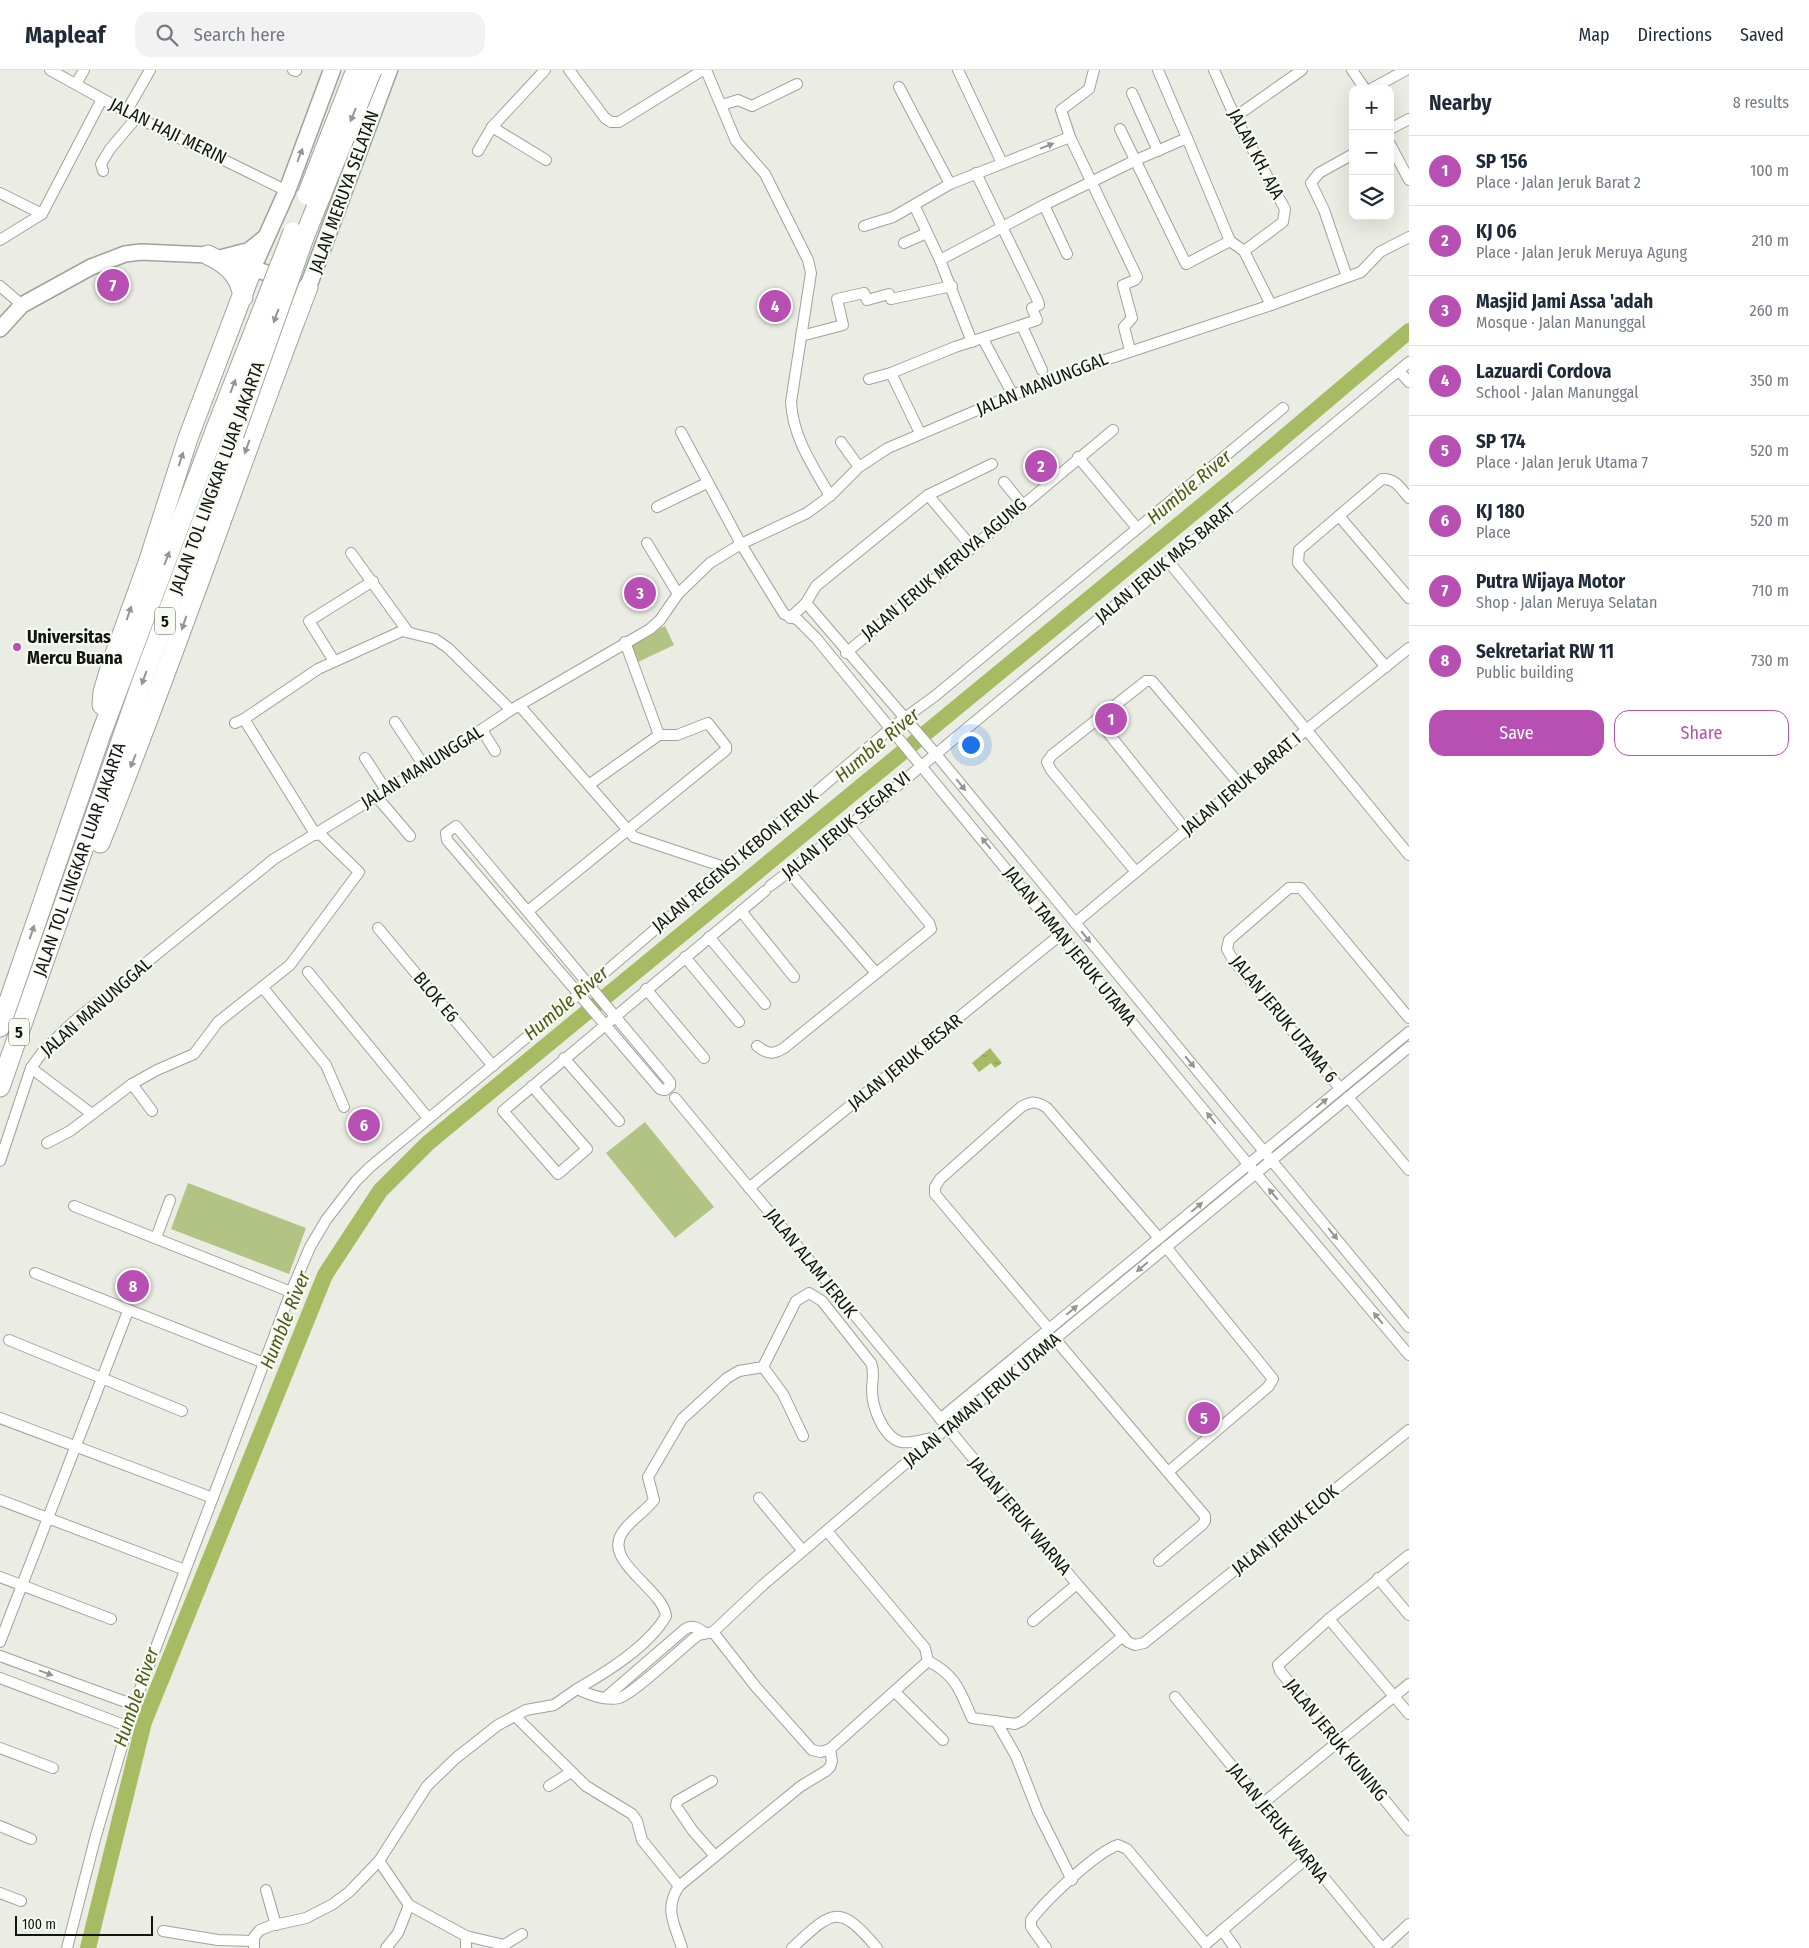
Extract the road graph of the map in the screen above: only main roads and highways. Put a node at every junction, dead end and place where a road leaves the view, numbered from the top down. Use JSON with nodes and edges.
{"nodes":[{"id":1,"x":332,"y":70,"type":"edge"},
{"id":2,"x":356,"y":70,"type":"edge"},
{"id":3,"x":372,"y":70,"type":"edge"},
{"id":4,"x":389,"y":70,"type":"edge"},
{"id":5,"x":266,"y":239,"type":"junction"},
{"id":6,"x":215,"y":257,"type":"junction"},
{"id":7,"x":253,"y":268,"type":"junction"},
{"id":8,"x":311,"y":280,"type":"junction"},
{"id":9,"x":243,"y":297,"type":"junction"},
{"id":10,"x":0,"y":329,"type":"edge"},
{"id":11,"x":100,"y":734,"type":"junction"},
{"id":12,"x":67,"y":901,"type":"junction"},
{"id":13,"x":0,"y":1027,"type":"edge"},
{"id":14,"x":0,"y":1087,"type":"edge"}],
"edges":[{"from":5,"to":1,"type":"main road","one_way":true},
{"from":11,"to":2,"type":"highway","name":"JALAN TOL LINGKAR LUAR JAKARTA","number":"5","one_way":true,"bridge":true},
{"from":3,"to":12,"type":"highway","name":"JALAN TOL LINGKAR LUAR JAKARTA","number":"5","one_way":true,"bridge":true},
{"from":4,"to":8,"type":"main road","name":"JALAN MERUYA SELATAN"},
{"from":5,"to":6,"type":"main road"},
{"from":5,"to":7,"type":"main road"},
{"from":5,"to":8,"type":"main road"},
{"from":6,"to":7,"type":"main road","name":"JALAN MERUYA SELATAN"},
{"from":6,"to":9,"type":"highway"},
{"from":6,"to":10,"type":"main road","name":"JALAN MERUYA SELATAN"},
{"from":7,"to":8,"type":"main road","name":"JALAN MERUYA SELATAN"},
{"from":7,"to":9,"type":"highway"},
{"from":8,"to":12,"type":"highway","one_way":true},
{"from":11,"to":9,"type":"highway","one_way":true},
{"from":13,"to":11,"type":"highway","name":"JALAN TOL LINGKAR LUAR JAKARTA","number":"5","one_way":true},
{"from":12,"to":14,"type":"highway","name":"JALAN TOL LINGKAR LUAR JAKARTA","number":"5"}]}
